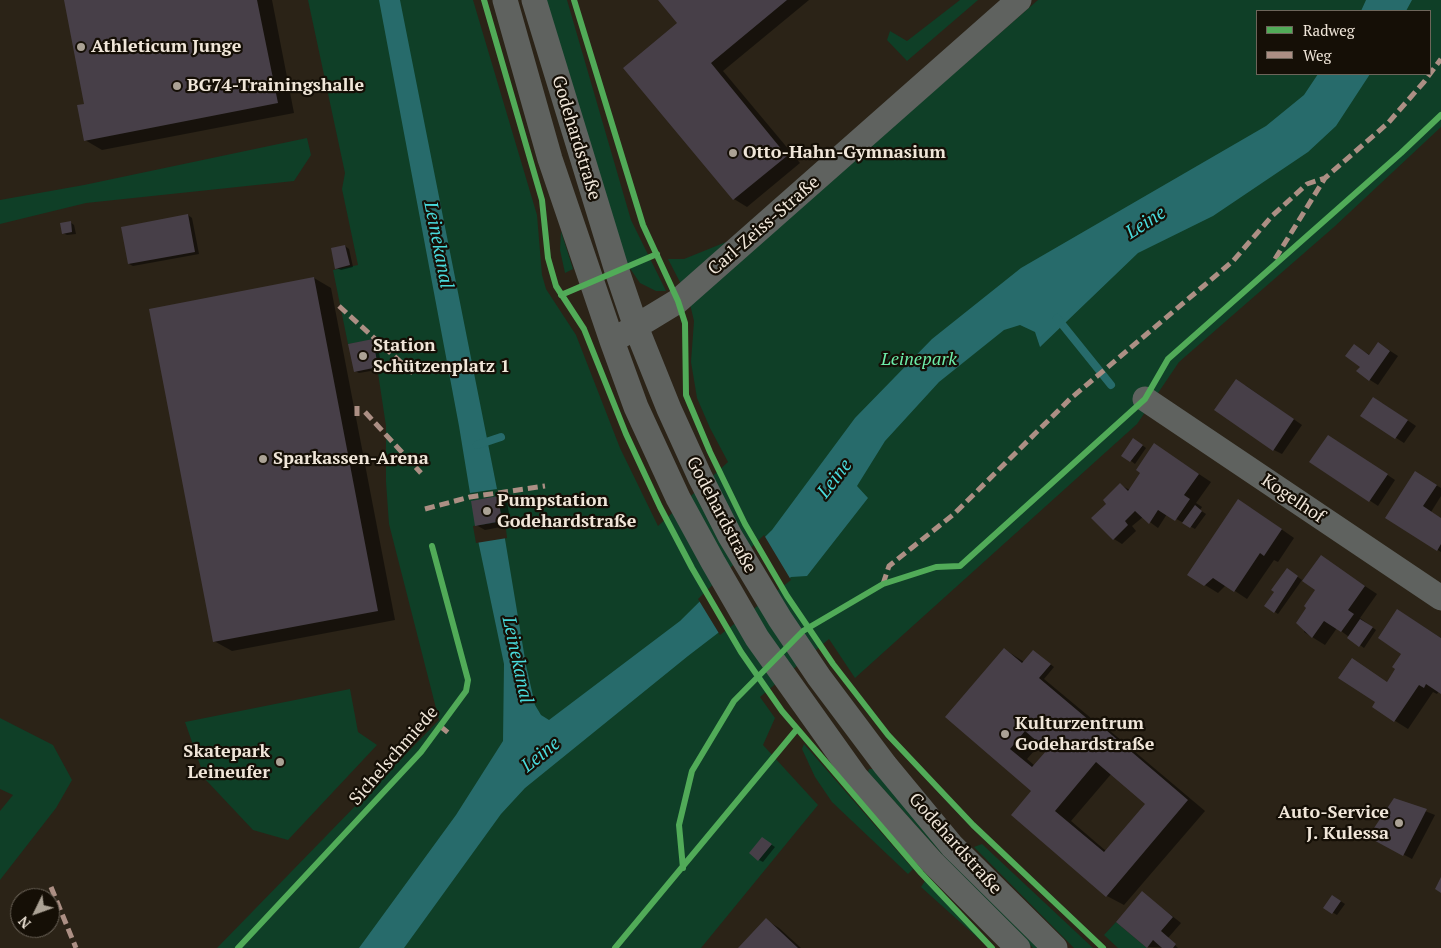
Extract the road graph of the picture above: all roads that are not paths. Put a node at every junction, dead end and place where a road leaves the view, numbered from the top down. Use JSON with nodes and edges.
{"nodes":[{"id":1,"x":505,"y":0,"type":"edge"},
{"id":2,"x":534,"y":0,"type":"edge"},
{"id":3,"x":1020,"y":0,"type":"edge"},
{"id":4,"x":636,"y":326,"type":"junction"},
{"id":5,"x":612,"y":341,"type":"junction"},
{"id":6,"x":1145,"y":399,"type":"dead end"},
{"id":7,"x":1441,"y":598,"type":"edge"},
{"id":8,"x":1018,"y":948,"type":"edge"},
{"id":9,"x":1055,"y":948,"type":"edge"}],
"edges":[{"from":1,"to":5,"type":"street","name":"Godehardstraße"},
{"from":2,"to":4,"type":"street","name":"Godehardstraße"},
{"from":3,"to":4,"type":"street","name":"Carl-Zeiss-Straße"},
{"from":4,"to":5,"type":"street","name":"Carl-Zeiss-Straße"},
{"from":4,"to":9,"type":"street","name":"Godehardstraße"},
{"from":5,"to":8,"type":"street","name":"Godehardstraße"},
{"from":6,"to":7,"type":"street","name":"Kogelhof"}]}
